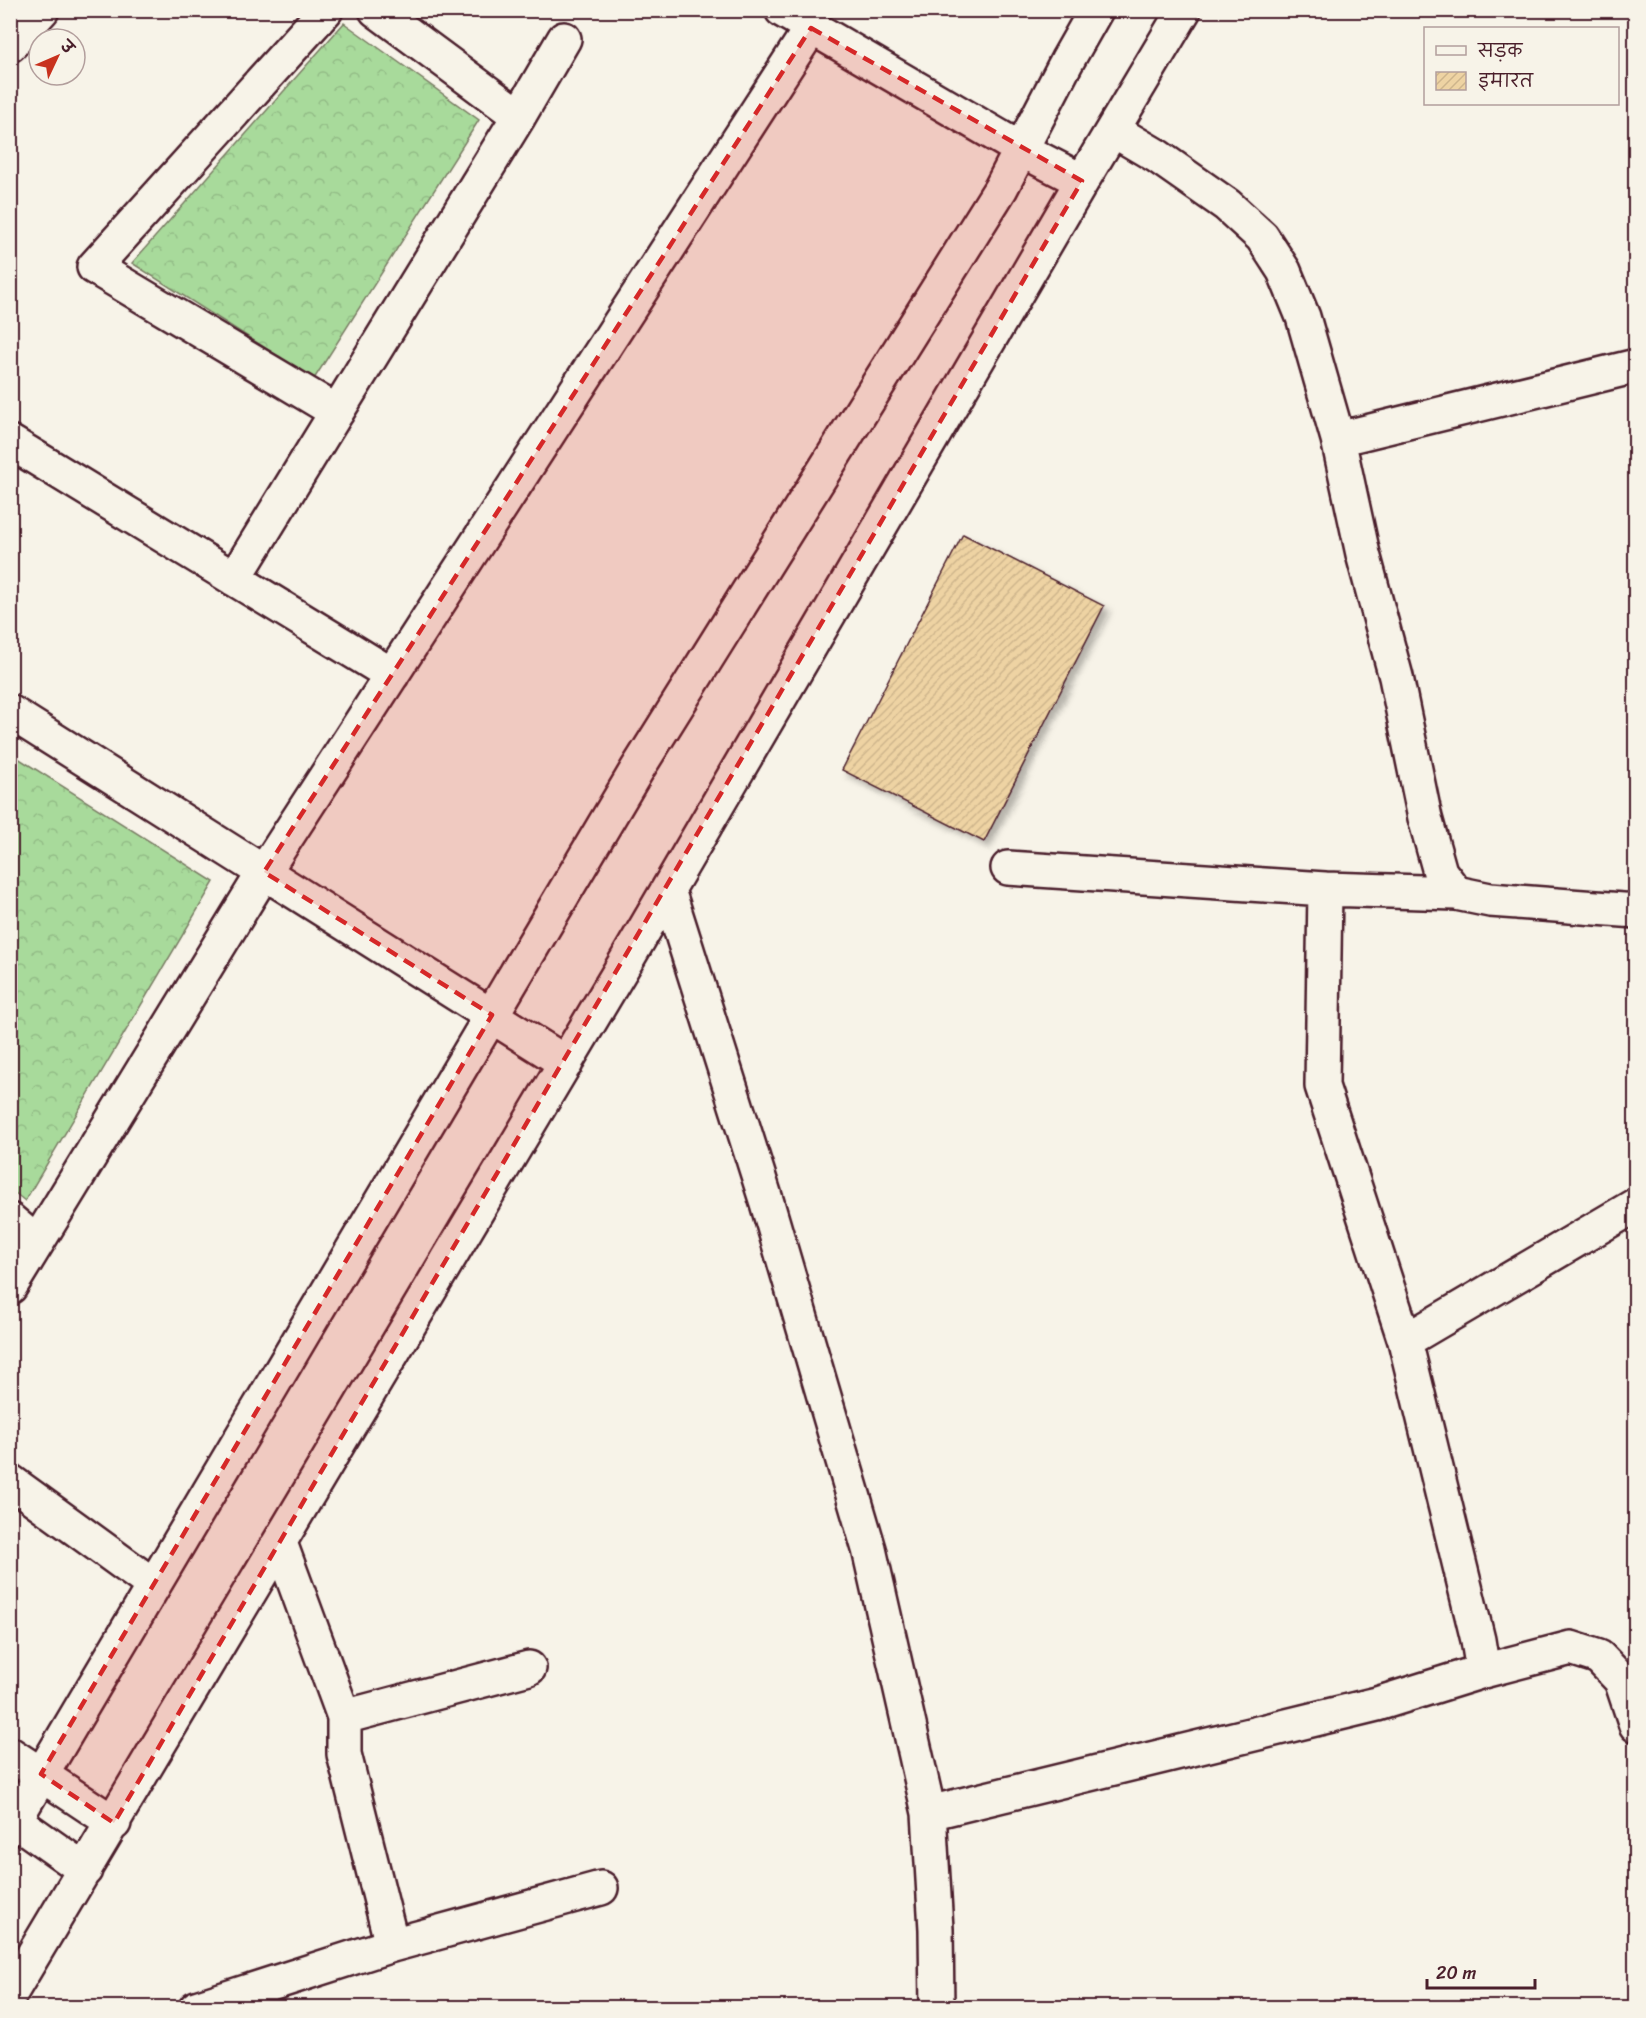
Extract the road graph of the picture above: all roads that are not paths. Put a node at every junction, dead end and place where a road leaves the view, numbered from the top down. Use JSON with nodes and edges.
{"nodes":[{"id":1,"x":42,"y":10,"type":"edge"},
{"id":2,"x":326,"y":10,"type":"edge"},
{"id":3,"x":376,"y":10,"type":"edge"},
{"id":4,"x":782,"y":10,"type":"edge"},
{"id":5,"x":1096,"y":10,"type":"edge"},
{"id":6,"x":1184,"y":10,"type":"edge"},
{"id":7,"x":811,"y":28,"type":"junction"},
{"id":8,"x":564,"y":39,"type":"dead end"},
{"id":9,"x":10,"y":45,"type":"edge"},
{"id":10,"x":519,"y":116,"type":"junction"},
{"id":11,"x":1113,"y":130,"type":"junction"},
{"id":12,"x":1022,"y":150,"type":"junction"},
{"id":13,"x":1082,"y":181,"type":"junction"},
{"id":14,"x":1635,"y":366,"type":"edge"},
{"id":15,"x":337,"y":412,"type":"junction"},
{"id":16,"x":1338,"y":440,"type":"junction"},
{"id":17,"x":10,"y":442,"type":"edge"},
{"id":18,"x":234,"y":579,"type":"junction"},
{"id":19,"x":392,"y":675,"type":"junction"},
{"id":20,"x":10,"y":712,"type":"edge"},
{"id":21,"x":1008,"y":868,"type":"dead end"},
{"id":22,"x":264,"y":872,"type":"junction"},
{"id":23,"x":1325,"y":889,"type":"junction"},
{"id":24,"x":668,"y":890,"type":"junction"},
{"id":25,"x":1456,"y":892,"type":"junction"},
{"id":26,"x":1635,"y":910,"type":"edge"},
{"id":27,"x":492,"y":1015,"type":"junction"},
{"id":28,"x":566,"y":1063,"type":"junction"},
{"id":29,"x":1635,"y":1205,"type":"edge"},
{"id":30,"x":10,"y":1220,"type":"edge"},
{"id":31,"x":37,"y":1243,"type":"junction"},
{"id":32,"x":10,"y":1287,"type":"edge"},
{"id":33,"x":1405,"y":1341,"type":"junction"},
{"id":34,"x":10,"y":1481,"type":"edge"},
{"id":35,"x":280,"y":1543,"type":"junction"},
{"id":36,"x":153,"y":1585,"type":"junction"},
{"id":37,"x":529,"y":1668,"type":"dead end"},
{"id":38,"x":1483,"y":1671,"type":"junction"},
{"id":39,"x":344,"y":1717,"type":"junction"},
{"id":40,"x":1635,"y":1725,"type":"edge"},
{"id":41,"x":10,"y":1754,"type":"edge"},
{"id":42,"x":41,"y":1774,"type":"junction"},
{"id":43,"x":929,"y":1813,"type":"junction"},
{"id":44,"x":12,"y":1822,"type":"edge"},
{"id":45,"x":114,"y":1824,"type":"junction"},
{"id":46,"x":85,"y":1870,"type":"junction"},
{"id":47,"x":601,"y":1888,"type":"dead end"},
{"id":48,"x":392,"y":1945,"type":"junction"},
{"id":49,"x":10,"y":1994,"type":"edge"},
{"id":50,"x":196,"y":2007,"type":"edge"},
{"id":51,"x":937,"y":2007,"type":"edge"}],
"edges":[{"from":1,"to":9,"type":"street"},
{"from":2,"to":15,"type":"street"},
{"from":3,"to":10,"type":"street"},
{"from":4,"to":7,"type":"street"},
{"from":5,"to":12,"type":"street"},
{"from":6,"to":11,"type":"street"},
{"from":7,"to":12,"type":"street"},
{"from":7,"to":19,"type":"street"},
{"from":8,"to":10,"type":"street"},
{"from":10,"to":15,"type":"street"},
{"from":11,"to":13,"type":"street"},
{"from":11,"to":16,"type":"street"},
{"from":12,"to":13,"type":"street"},
{"from":12,"to":27,"type":"street"},
{"from":13,"to":24,"type":"street"},
{"from":14,"to":16,"type":"street"},
{"from":15,"to":18,"type":"street"},
{"from":16,"to":25,"type":"street"},
{"from":17,"to":18,"type":"street"},
{"from":18,"to":19,"type":"street"},
{"from":19,"to":22,"type":"street"},
{"from":20,"to":22,"type":"street"},
{"from":21,"to":23,"type":"street"},
{"from":22,"to":27,"type":"street"},
{"from":22,"to":31,"type":"street"},
{"from":23,"to":25,"type":"street"},
{"from":23,"to":33,"type":"street"},
{"from":24,"to":28,"type":"street"},
{"from":24,"to":43,"type":"street"},
{"from":25,"to":26,"type":"street"},
{"from":27,"to":28,"type":"street"},
{"from":27,"to":36,"type":"street"},
{"from":28,"to":35,"type":"street"},
{"from":29,"to":33,"type":"street"},
{"from":30,"to":31,"type":"street"},
{"from":31,"to":32,"type":"street"},
{"from":33,"to":38,"type":"street"},
{"from":34,"to":36,"type":"street"},
{"from":35,"to":39,"type":"street"},
{"from":35,"to":45,"type":"street"},
{"from":36,"to":42,"type":"street"},
{"from":37,"to":39,"type":"street"},
{"from":38,"to":40,"type":"street"},
{"from":38,"to":43,"type":"street"},
{"from":39,"to":48,"type":"street"},
{"from":41,"to":42,"type":"street"},
{"from":42,"to":44,"type":"street"},
{"from":42,"to":45,"type":"street"},
{"from":43,"to":51,"type":"street"},
{"from":44,"to":46,"type":"street"},
{"from":45,"to":46,"type":"street"},
{"from":46,"to":49,"type":"street"},
{"from":47,"to":48,"type":"street"},
{"from":48,"to":50,"type":"street"}]}
